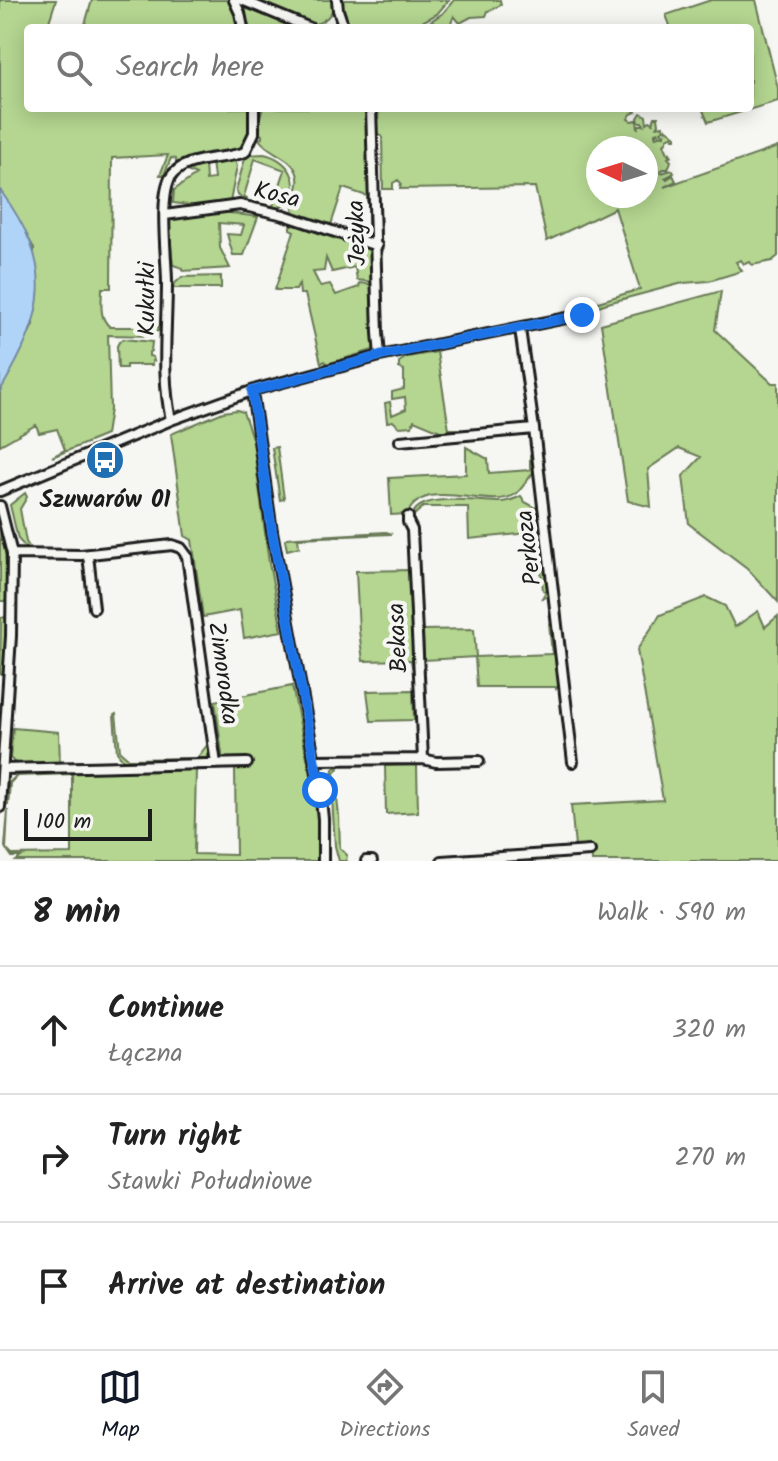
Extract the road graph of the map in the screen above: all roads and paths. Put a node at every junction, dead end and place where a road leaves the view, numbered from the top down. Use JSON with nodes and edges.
{"nodes":[{"id":1,"x":234,"y":0,"type":"edge"},
{"id":2,"x":242,"y":0,"type":"edge"},
{"id":3,"x":337,"y":0,"type":"edge"},
{"id":4,"x":242,"y":24,"type":"edge"},
{"id":5,"x":300,"y":24,"type":"edge"},
{"id":6,"x":343,"y":24,"type":"edge"},
{"id":7,"x":254,"y":112,"type":"edge"},
{"id":8,"x":371,"y":112,"type":"edge"},
{"id":9,"x":165,"y":215,"type":"junction"},
{"id":10,"x":377,"y":246,"type":"junction"},
{"id":11,"x":591,"y":313,"type":"dead end"},
{"id":12,"x":520,"y":329,"type":"junction"},
{"id":13,"x":380,"y":356,"type":"junction"},
{"id":14,"x":252,"y":391,"type":"junction"},
{"id":15,"x":171,"y":420,"type":"junction"},
{"id":16,"x":534,"y":429,"type":"junction"},
{"id":17,"x":400,"y":441,"type":"dead end"},
{"id":18,"x":0,"y":491,"type":"edge"},
{"id":19,"x":0,"y":506,"type":"edge"},
{"id":20,"x":408,"y":517,"type":"dead end"},
{"id":21,"x":12,"y":554,"type":"junction"},
{"id":22,"x":88,"y":555,"type":"junction"},
{"id":23,"x":94,"y":608,"type":"dead end"},
{"id":24,"x":423,"y":759,"type":"junction"},
{"id":25,"x":315,"y":760,"type":"junction"},
{"id":26,"x":479,"y":761,"type":"dead end"},
{"id":27,"x":573,"y":762,"type":"dead end"},
{"id":28,"x":247,"y":763,"type":"dead end"},
{"id":29,"x":216,"y":764,"type":"junction"},
{"id":30,"x":3,"y":769,"type":"junction"},
{"id":31,"x":0,"y":807,"type":"edge"},
{"id":32,"x":590,"y":851,"type":"dead end"},
{"id":33,"x":323,"y":861,"type":"edge"},
{"id":34,"x":442,"y":861,"type":"edge"}],
"edges":[{"from":1,"to":4,"type":"street"},
{"from":2,"to":5,"type":"street"},
{"from":3,"to":6,"type":"street"},
{"from":7,"to":9,"type":"street","name":"Kukułki"},
{"from":8,"to":10,"type":"street","name":"Jeżyka"},
{"from":9,"to":10,"type":"street","name":"Kosa"},
{"from":9,"to":15,"type":"street","name":"Kukułki"},
{"from":10,"to":13,"type":"street","name":"Jeżyka"},
{"from":11,"to":12,"type":"street"},
{"from":12,"to":13,"type":"street"},
{"from":12,"to":16,"type":"street","name":"Perkoza"},
{"from":13,"to":14,"type":"street"},
{"from":14,"to":15,"type":"street"},
{"from":14,"to":25,"type":"street"},
{"from":15,"to":18,"type":"street"},
{"from":16,"to":17,"type":"street"},
{"from":16,"to":27,"type":"street","name":"Perkoza"},
{"from":19,"to":21,"type":"street"},
{"from":20,"to":24,"type":"street","name":"Bekasa"},
{"from":21,"to":22,"type":"street","name":"Zimorodka"},
{"from":21,"to":30,"type":"street"},
{"from":22,"to":23,"type":"street"},
{"from":22,"to":29,"type":"street","name":"Zimorodka"},
{"from":24,"to":25,"type":"street"},
{"from":24,"to":26,"type":"street"},
{"from":25,"to":33,"type":"street"},
{"from":28,"to":29,"type":"street"},
{"from":29,"to":30,"type":"street"},
{"from":30,"to":31,"type":"street"},
{"from":32,"to":34,"type":"street"}]}
